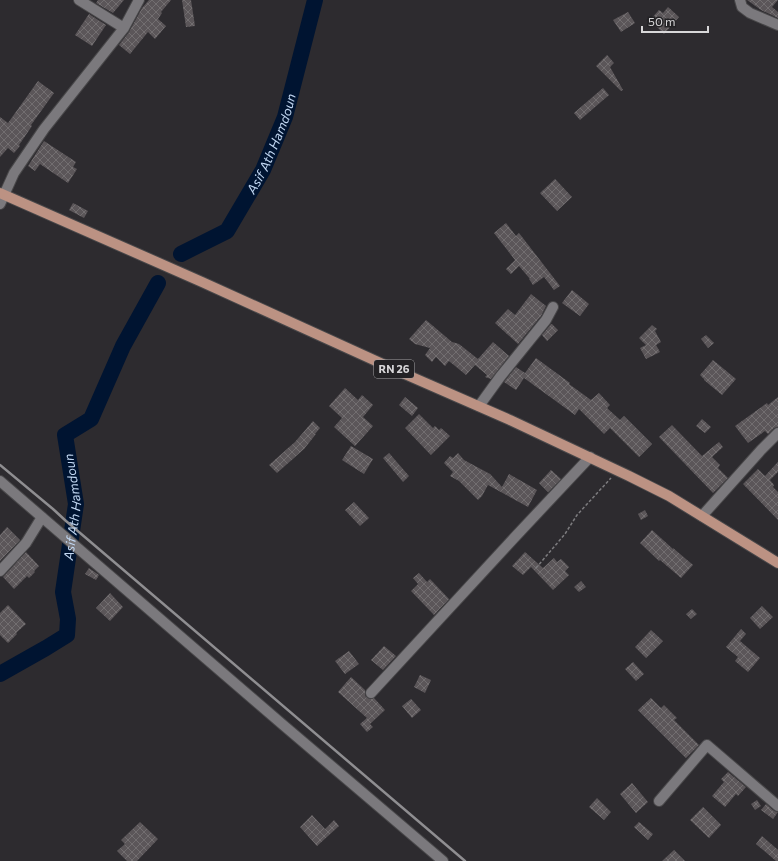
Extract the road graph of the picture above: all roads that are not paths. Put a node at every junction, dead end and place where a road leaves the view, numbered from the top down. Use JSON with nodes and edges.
{"nodes":[{"id":1,"x":79,"y":0,"type":"edge"},
{"id":2,"x":139,"y":0,"type":"edge"},
{"id":3,"x":740,"y":0,"type":"edge"},
{"id":4,"x":778,"y":25,"type":"edge"},
{"id":5,"x":124,"y":28,"type":"junction"},
{"id":6,"x":2,"y":197,"type":"edge"},
{"id":7,"x":553,"y":307,"type":"dead end"},
{"id":8,"x":479,"y":406,"type":"junction"},
{"id":9,"x":778,"y":433,"type":"edge"},
{"id":10,"x":590,"y":457,"type":"junction"},
{"id":11,"x":0,"y":481,"type":"edge"},
{"id":12,"x":702,"y":516,"type":"junction"},
{"id":13,"x":42,"y":517,"type":"junction"},
{"id":14,"x":778,"y":563,"type":"edge"},
{"id":15,"x":0,"y":571,"type":"edge"},
{"id":16,"x":371,"y":693,"type":"dead end"},
{"id":17,"x":659,"y":800,"type":"dead end"},
{"id":18,"x":778,"y":806,"type":"edge"},
{"id":19,"x":443,"y":861,"type":"edge"}],
"edges":[{"from":1,"to":5,"type":"street"},
{"from":2,"to":5,"type":"street"},
{"from":3,"to":4,"type":"street"},
{"from":5,"to":6,"type":"street"},
{"from":6,"to":8,"type":"main road","number":"RN 26"},
{"from":7,"to":8,"type":"street"},
{"from":8,"to":10,"type":"main road","number":"RN 26"},
{"from":9,"to":12,"type":"street"},
{"from":10,"to":12,"type":"main road","number":"RN 26"},
{"from":10,"to":16,"type":"street"},
{"from":11,"to":13,"type":"street"},
{"from":12,"to":14,"type":"main road","number":"RN 26"},
{"from":13,"to":15,"type":"street"},
{"from":13,"to":19,"type":"street"},
{"from":17,"to":18,"type":"street"}]}
